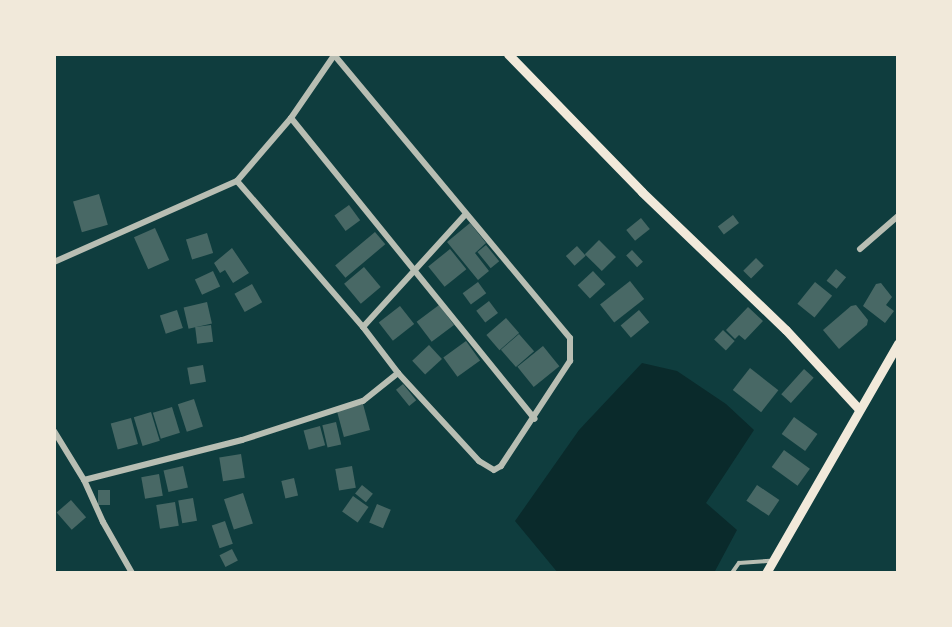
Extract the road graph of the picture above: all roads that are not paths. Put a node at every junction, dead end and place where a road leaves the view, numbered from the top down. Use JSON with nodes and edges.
{"nodes":[{"id":1,"x":508,"y":54,"type":"edge"},
{"id":2,"x":335,"y":55,"type":"edge"},
{"id":3,"x":291,"y":118,"type":"junction"},
{"id":4,"x":237,"y":181,"type":"junction"},
{"id":5,"x":465,"y":215,"type":"junction"},
{"id":6,"x":898,"y":216,"type":"edge"},
{"id":7,"x":860,"y":249,"type":"dead end"},
{"id":8,"x":54,"y":261,"type":"edge"},
{"id":9,"x":415,"y":270,"type":"junction"},
{"id":10,"x":363,"y":327,"type":"junction"},
{"id":11,"x":898,"y":343,"type":"edge"},
{"id":12,"x":398,"y":373,"type":"junction"},
{"id":13,"x":859,"y":409,"type":"junction"},
{"id":14,"x":535,"y":419,"type":"junction"},
{"id":15,"x":54,"y":431,"type":"edge"},
{"id":16,"x":84,"y":480,"type":"junction"},
{"id":17,"x":773,"y":561,"type":"junction"},
{"id":18,"x":132,"y":573,"type":"edge"},
{"id":19,"x":732,"y":573,"type":"edge"},
{"id":20,"x":766,"y":573,"type":"edge"}],
"edges":[{"from":1,"to":13,"type":"main road"},
{"from":2,"to":3,"type":"street"},
{"from":2,"to":5,"type":"street"},
{"from":3,"to":4,"type":"street"},
{"from":3,"to":9,"type":"street"},
{"from":4,"to":8,"type":"street"},
{"from":4,"to":10,"type":"street"},
{"from":5,"to":9,"type":"street"},
{"from":5,"to":14,"type":"street"},
{"from":6,"to":7,"type":"street"},
{"from":9,"to":10,"type":"street"},
{"from":9,"to":14,"type":"street"},
{"from":10,"to":12,"type":"street"},
{"from":11,"to":13,"type":"main road"},
{"from":12,"to":14,"type":"street"},
{"from":12,"to":16,"type":"street"},
{"from":13,"to":17,"type":"main road"},
{"from":15,"to":16,"type":"street"},
{"from":16,"to":18,"type":"street"},
{"from":17,"to":19,"type":"lane"},
{"from":17,"to":20,"type":"main road"}]}
